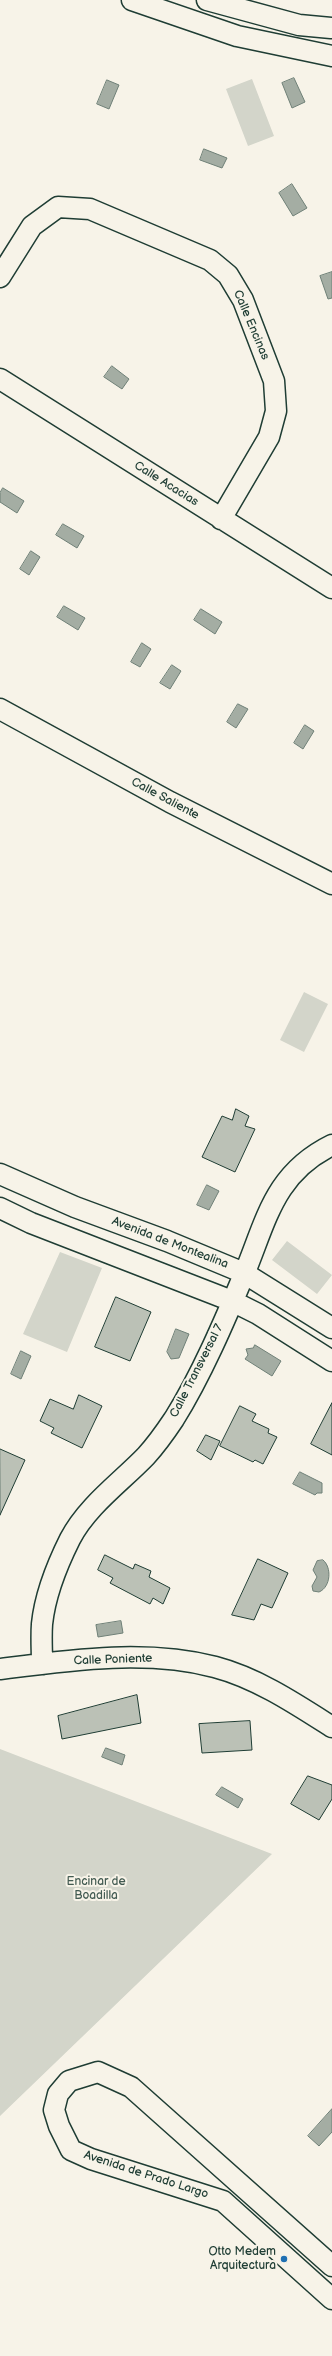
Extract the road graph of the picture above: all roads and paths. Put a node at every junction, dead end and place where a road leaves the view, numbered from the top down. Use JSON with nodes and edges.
{"nodes":[{"id":1,"x":132,"y":0,"type":"edge"},
{"id":2,"x":207,"y":0,"type":"edge"},
{"id":3,"x":332,"y":31,"type":"edge"},
{"id":4,"x":332,"y":56,"type":"edge"},
{"id":5,"x":0,"y":277,"type":"edge"},
{"id":6,"x":0,"y":379,"type":"edge"},
{"id":7,"x":221,"y":519,"type":"junction"},
{"id":8,"x":332,"y":588,"type":"edge"},
{"id":9,"x":0,"y":709,"type":"edge"},
{"id":10,"x":332,"y":884,"type":"edge"},
{"id":11,"x":332,"y":1145,"type":"edge"},
{"id":12,"x":0,"y":1174,"type":"edge"},
{"id":13,"x":0,"y":1208,"type":"edge"},
{"id":14,"x":244,"y":1273,"type":"junction"},
{"id":15,"x":232,"y":1300,"type":"junction"},
{"id":16,"x":332,"y":1328,"type":"edge"},
{"id":17,"x":332,"y":1361,"type":"edge"},
{"id":18,"x":42,"y":1664,"type":"junction"},
{"id":19,"x":0,"y":1670,"type":"edge"},
{"id":20,"x":332,"y":1726,"type":"edge"},
{"id":21,"x":332,"y":2266,"type":"edge"},
{"id":22,"x":332,"y":2299,"type":"edge"}],
"edges":[{"from":1,"to":4,"type":"street"},
{"from":2,"to":3,"type":"street"},
{"from":5,"to":7,"type":"street","name":"Calle Encinas"},
{"from":6,"to":7,"type":"street","name":"Calle Acacias"},
{"from":7,"to":8,"type":"street","name":"Calle Acacias"},
{"from":9,"to":10,"type":"street","name":"Calle Saliente"},
{"from":11,"to":14,"type":"street","name":"Calle Transversal 7"},
{"from":12,"to":14,"type":"street","name":"Avenida de Montealina"},
{"from":13,"to":15,"type":"street"},
{"from":14,"to":15,"type":"street","name":"Calle Transversal 7"},
{"from":14,"to":16,"type":"street","name":"Avenida de Montealina"},
{"from":15,"to":17,"type":"street"},
{"from":15,"to":18,"type":"street","name":"Calle Transversal 7"},
{"from":18,"to":19,"type":"street","name":"Calle Poniente"},
{"from":18,"to":20,"type":"street","name":"Calle Poniente"},
{"from":21,"to":22,"type":"street","name":"Avenida de Prado Largo"}]}
